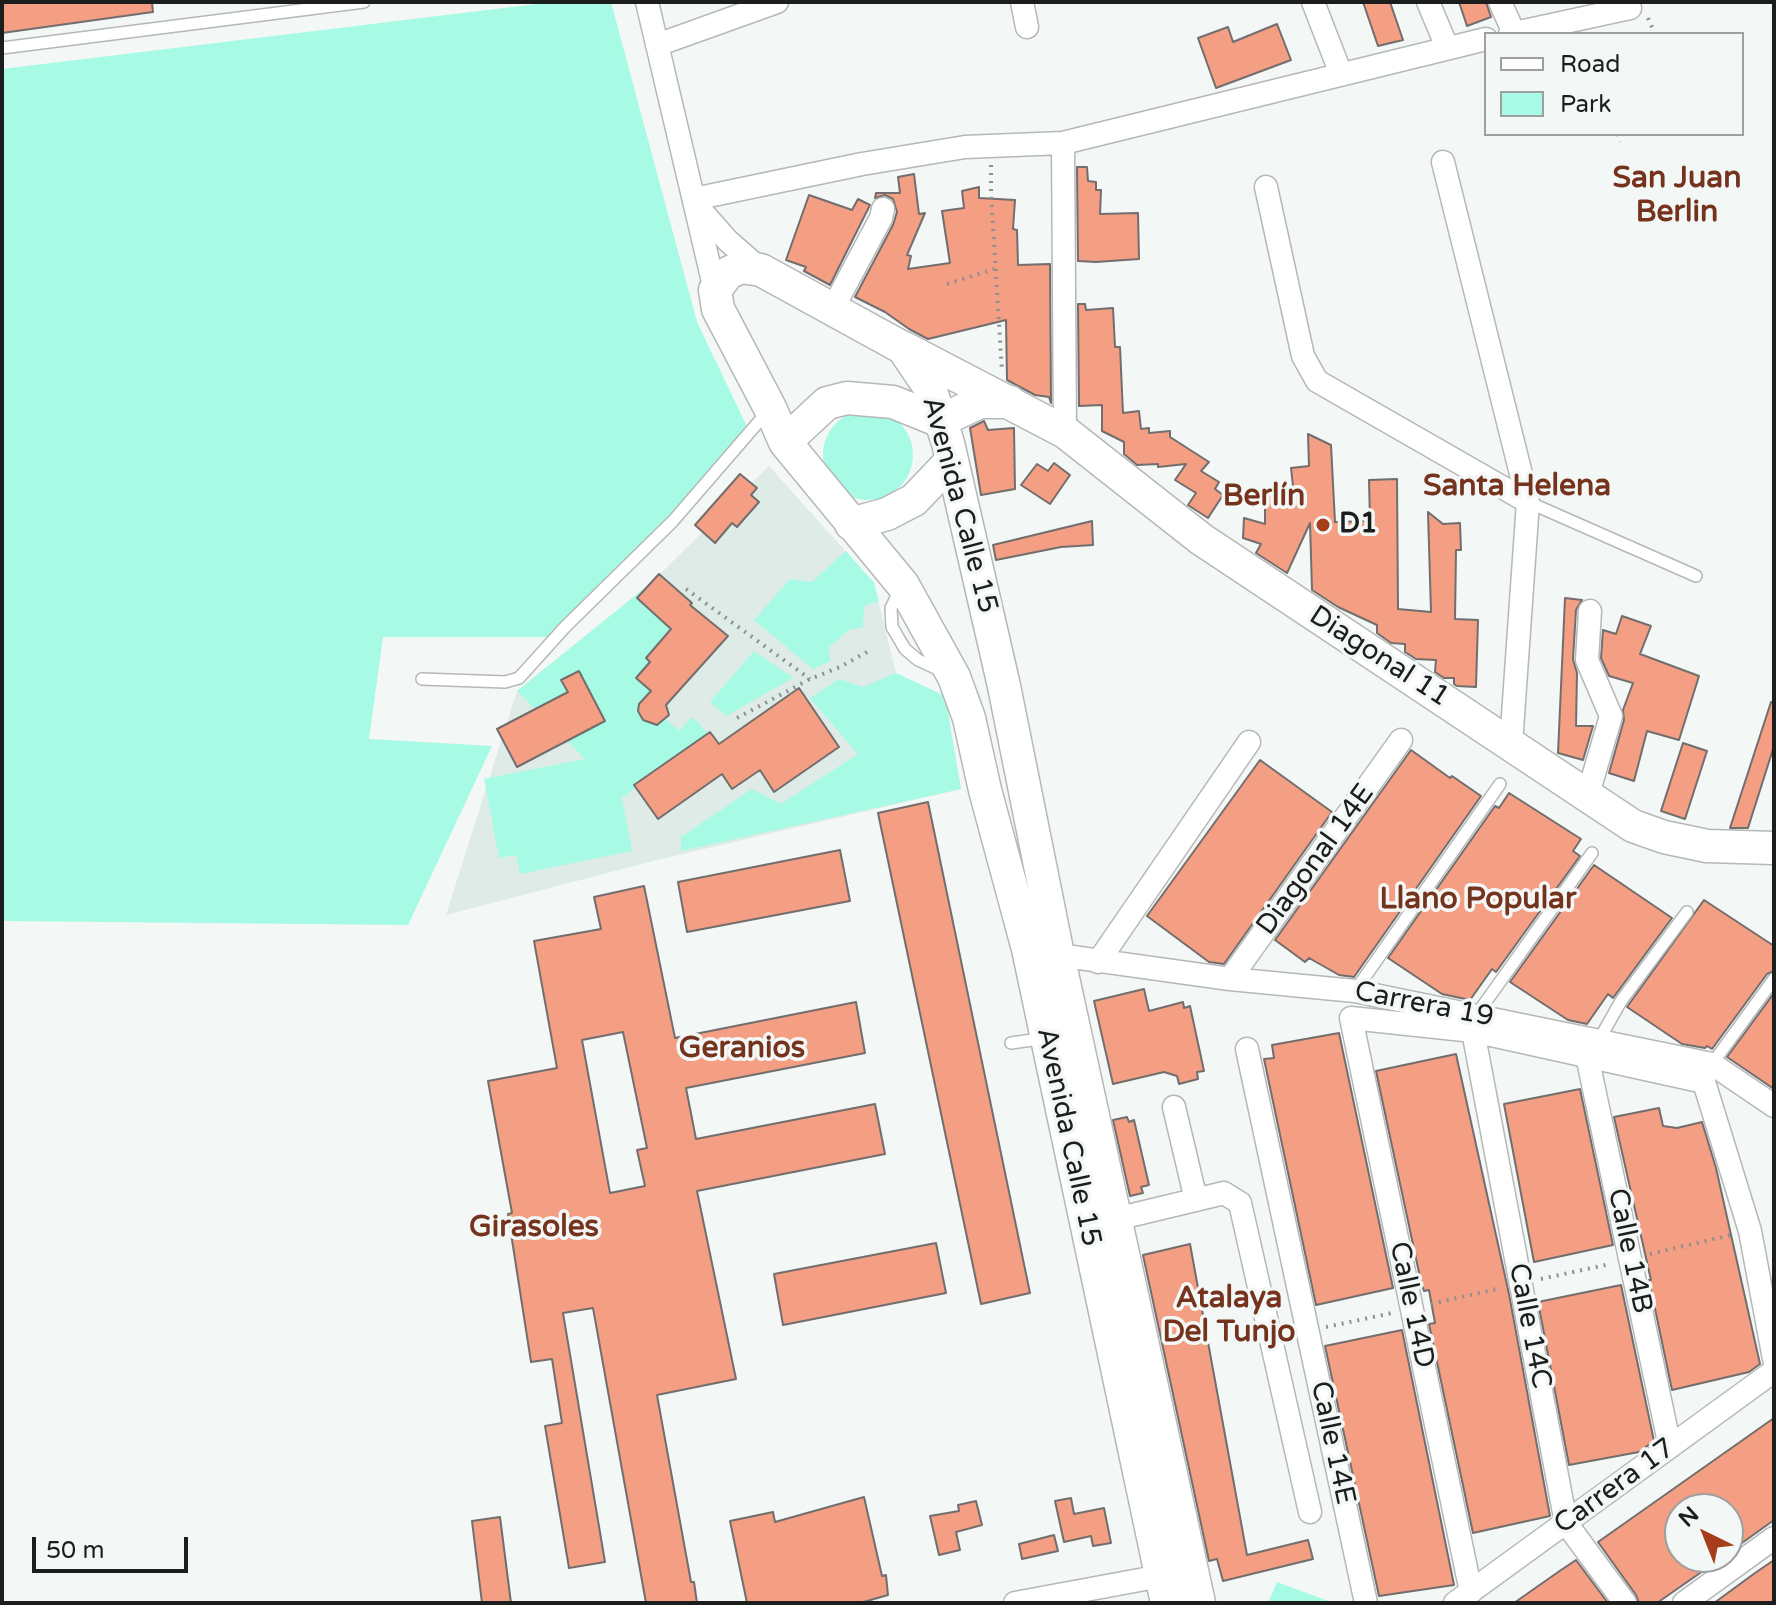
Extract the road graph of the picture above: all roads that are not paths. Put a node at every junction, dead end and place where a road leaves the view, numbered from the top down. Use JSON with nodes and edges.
{"nodes":[{"id":1,"x":364,"y":2,"type":"edge"},
{"id":2,"x":647,"y":2,"type":"edge"},
{"id":3,"x":777,"y":2,"type":"edge"},
{"id":4,"x":1022,"y":2,"type":"edge"},
{"id":5,"x":1313,"y":2,"type":"edge"},
{"id":6,"x":1428,"y":2,"type":"edge"},
{"id":7,"x":1500,"y":2,"type":"edge"},
{"id":8,"x":1626,"y":2,"type":"edge"},
{"id":9,"x":1027,"y":27,"type":"dead end"},
{"id":10,"x":1511,"y":32,"type":"edge"},
{"id":11,"x":1521,"y":32,"type":"edge"},
{"id":12,"x":1484,"y":39,"type":"edge"},
{"id":13,"x":657,"y":45,"type":"junction"},
{"id":14,"x":1447,"y":47,"type":"junction"},
{"id":15,"x":2,"y":48,"type":"edge"},
{"id":16,"x":1341,"y":74,"type":"junction"},
{"id":17,"x":1063,"y":143,"type":"junction"},
{"id":18,"x":1443,"y":162,"type":"dead end"},
{"id":19,"x":1266,"y":187,"type":"dead end"},
{"id":20,"x":695,"y":202,"type":"junction"},
{"id":21,"x":883,"y":209,"type":"dead end"},
{"id":22,"x":761,"y":270,"type":"junction"},
{"id":23,"x":715,"y":290,"type":"junction"},
{"id":24,"x":832,"y":310,"type":"junction"},
{"id":25,"x":903,"y":348,"type":"junction"},
{"id":26,"x":1010,"y":402,"type":"junction"},
{"id":27,"x":770,"y":408,"type":"junction"},
{"id":28,"x":940,"y":421,"type":"junction"},
{"id":29,"x":1065,"y":432,"type":"junction"},
{"id":30,"x":785,"y":442,"type":"junction"},
{"id":31,"x":952,"y":460,"type":"junction"},
{"id":32,"x":1528,"y":502,"type":"junction"},
{"id":33,"x":851,"y":524,"type":"junction"},
{"id":34,"x":1696,"y":576,"type":"dead end"},
{"id":35,"x":1590,"y":611,"type":"dead end"},
{"id":36,"x":422,"y":679,"type":"dead end"},
{"id":37,"x":1401,"y":740,"type":"dead end"},
{"id":38,"x":1249,"y":742,"type":"dead end"},
{"id":39,"x":1511,"y":744,"type":"junction"},
{"id":40,"x":1500,"y":784,"type":"dead end"},
{"id":41,"x":1588,"y":794,"type":"junction"},
{"id":42,"x":1774,"y":848,"type":"edge"},
{"id":43,"x":1592,"y":853,"type":"dead end"},
{"id":44,"x":1687,"y":912,"type":"dead end"},
{"id":45,"x":1058,"y":955,"type":"junction"},
{"id":46,"x":1098,"y":962,"type":"junction"},
{"id":47,"x":1230,"y":979,"type":"junction"},
{"id":48,"x":1774,"y":979,"type":"edge"},
{"id":49,"x":1355,"y":991,"type":"junction"},
{"id":50,"x":1475,"y":1023,"type":"junction"},
{"id":51,"x":1047,"y":1038,"type":"junction"},
{"id":52,"x":1011,"y":1043,"type":"dead end"},
{"id":53,"x":1593,"y":1048,"type":"junction"},
{"id":54,"x":1247,"y":1049,"type":"dead end"},
{"id":55,"x":1708,"y":1073,"type":"junction"},
{"id":56,"x":1774,"y":1106,"type":"edge"},
{"id":57,"x":1174,"y":1107,"type":"dead end"},
{"id":58,"x":1196,"y":1200,"type":"junction"},
{"id":59,"x":1116,"y":1219,"type":"junction"},
{"id":60,"x":1774,"y":1359,"type":"edge"},
{"id":61,"x":1774,"y":1371,"type":"edge"},
{"id":62,"x":1670,"y":1447,"type":"junction"},
{"id":63,"x":1310,"y":1512,"type":"dead end"},
{"id":64,"x":1566,"y":1523,"type":"junction"},
{"id":65,"x":1774,"y":1538,"type":"edge"},
{"id":66,"x":1164,"y":1589,"type":"edge"},
{"id":67,"x":1463,"y":1597,"type":"edge"},
{"id":68,"x":1015,"y":1603,"type":"edge"},
{"id":69,"x":1199,"y":1603,"type":"edge"},
{"id":70,"x":1366,"y":1603,"type":"edge"},
{"id":71,"x":1625,"y":1603,"type":"edge"},
{"id":72,"x":1684,"y":1603,"type":"edge"}],
"edges":[{"from":1,"to":15,"type":"lane"},
{"from":2,"to":13,"type":"street"},
{"from":3,"to":13,"type":"street"},
{"from":4,"to":9,"type":"street"},
{"from":5,"to":16,"type":"street"},
{"from":6,"to":14,"type":"street"},
{"from":7,"to":10,"type":"street"},
{"from":8,"to":11,"type":"street"},
{"from":12,"to":14,"type":"street"},
{"from":13,"to":20,"type":"street"},
{"from":14,"to":16,"type":"street"},
{"from":16,"to":17,"type":"street"},
{"from":17,"to":20,"type":"street"},
{"from":17,"to":29,"type":"street"},
{"from":18,"to":32,"type":"street"},
{"from":19,"to":32,"type":"street"},
{"from":20,"to":22,"type":"street"},
{"from":20,"to":23,"type":"street"},
{"from":21,"to":24,"type":"street"},
{"from":22,"to":23,"type":"main road"},
{"from":22,"to":24,"type":"main road","name":"Avenida Calle 15"},
{"from":23,"to":27,"type":"main road","name":"Avenida Calle 15"},
{"from":24,"to":25,"type":"main road","name":"Avenida Calle 15"},
{"from":25,"to":26,"type":"main road","name":"Diagonal 11"},
{"from":25,"to":28,"type":"main road","name":"Avenida Calle 15"},
{"from":26,"to":28,"type":"main road"},
{"from":26,"to":29,"type":"main road","name":"Diagonal 11"},
{"from":27,"to":30,"type":"main road","name":"Avenida Calle 15"},
{"from":27,"to":36,"type":"lane"},
{"from":28,"to":30,"type":"main road"},
{"from":28,"to":31,"type":"main road","name":"Avenida Calle 15"},
{"from":29,"to":39,"type":"main road","name":"Diagonal 11"},
{"from":30,"to":33,"type":"main road","name":"Avenida Calle 15"},
{"from":31,"to":33,"type":"main road"},
{"from":31,"to":45,"type":"main road","name":"Avenida Calle 15"},
{"from":32,"to":34,"type":"lane"},
{"from":32,"to":39,"type":"street"},
{"from":33,"to":51,"type":"main road","name":"Avenida Calle 15"},
{"from":35,"to":41,"type":"street"},
{"from":37,"to":47,"type":"street","name":"Diagonal 14E"},
{"from":38,"to":46,"type":"street"},
{"from":39,"to":41,"type":"main road","name":"Diagonal 11"},
{"from":40,"to":49,"type":"lane"},
{"from":41,"to":42,"type":"main road","name":"Diagonal 11"},
{"from":43,"to":50,"type":"lane"},
{"from":44,"to":53,"type":"lane"},
{"from":45,"to":46,"type":"street","name":"Carrera 19"},
{"from":45,"to":59,"type":"main road","name":"Avenida Calle 15"},
{"from":46,"to":47,"type":"street","name":"Carrera 19"},
{"from":47,"to":49,"type":"street","name":"Carrera 19"},
{"from":48,"to":55,"type":"lane"},
{"from":49,"to":50,"type":"street","name":"Carrera 19"},
{"from":50,"to":53,"type":"street"},
{"from":50,"to":64,"type":"street","name":"Calle 14C"},
{"from":50,"to":67,"type":"street","name":"Calle 14D"},
{"from":51,"to":52,"type":"lane"},
{"from":51,"to":66,"type":"main road","name":"Avenida Calle 15"},
{"from":53,"to":55,"type":"street"},
{"from":53,"to":62,"type":"street","name":"Calle 14B"},
{"from":54,"to":70,"type":"street","name":"Calle 14E"},
{"from":55,"to":56,"type":"street"},
{"from":55,"to":60,"type":"street"},
{"from":57,"to":58,"type":"street"},
{"from":58,"to":59,"type":"street"},
{"from":58,"to":63,"type":"street"},
{"from":59,"to":69,"type":"main road","name":"Avenida Calle 15"},
{"from":61,"to":62,"type":"street","name":"Carrera 17"},
{"from":62,"to":64,"type":"street","name":"Carrera 17"},
{"from":64,"to":67,"type":"street","name":"Carrera 17"},
{"from":64,"to":71,"type":"street","name":"Calle 14C"},
{"from":65,"to":72,"type":"street"},
{"from":66,"to":68,"type":"street"}]}
